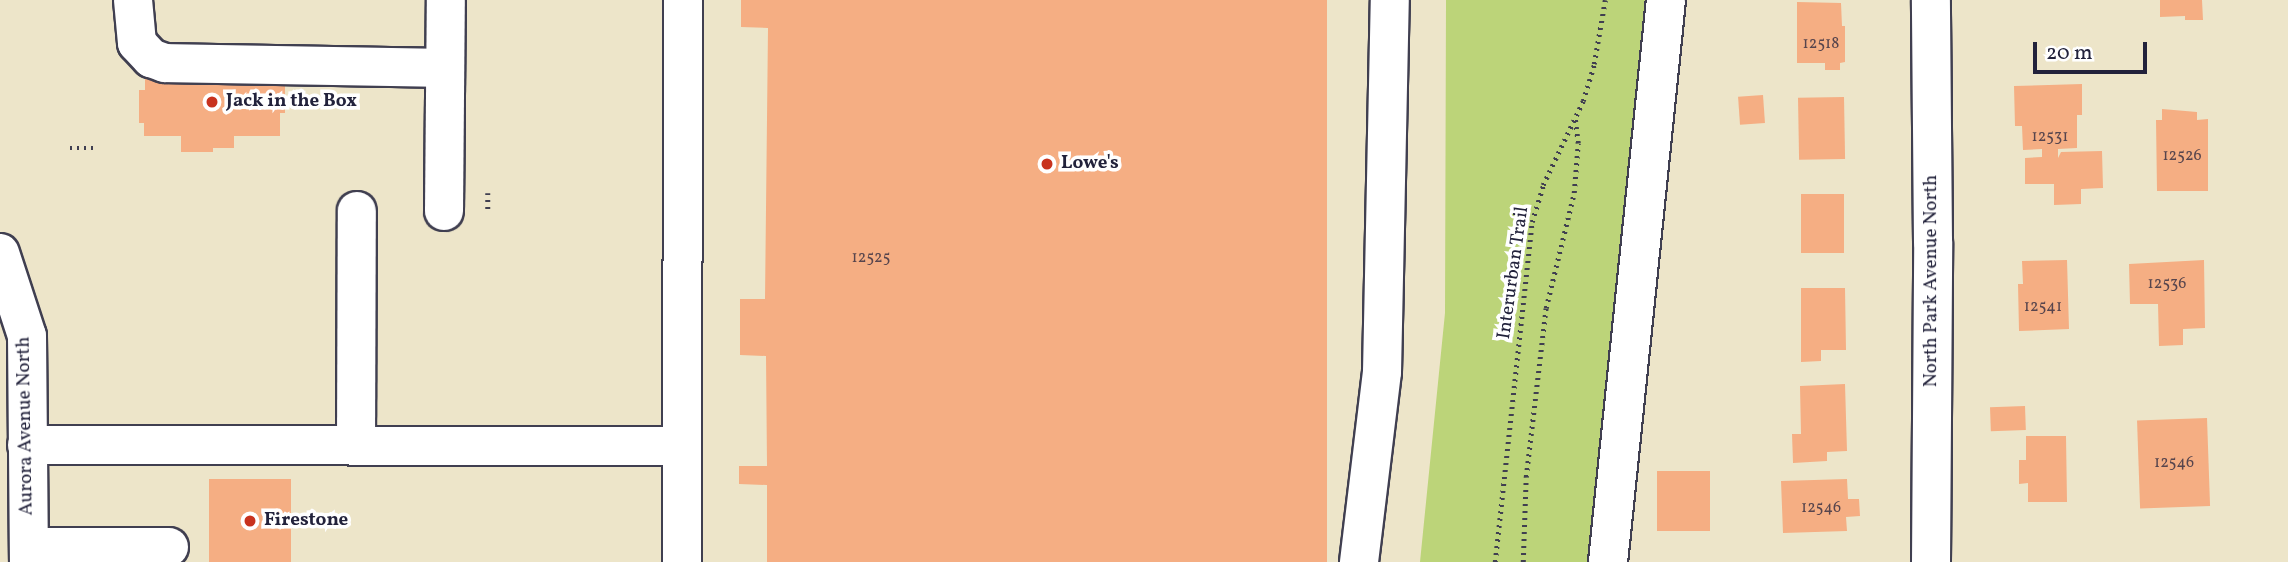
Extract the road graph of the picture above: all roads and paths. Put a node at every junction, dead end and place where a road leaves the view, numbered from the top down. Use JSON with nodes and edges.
{"nodes":[{"id":1,"x":133,"y":0,"type":"edge"},
{"id":2,"x":446,"y":0,"type":"edge"},
{"id":3,"x":683,"y":0,"type":"edge"},
{"id":4,"x":1390,"y":0,"type":"edge"},
{"id":5,"x":1605,"y":0,"type":"edge"},
{"id":6,"x":1666,"y":0,"type":"edge"},
{"id":7,"x":1931,"y":0,"type":"edge"},
{"id":8,"x":444,"y":68,"type":"junction"},
{"id":9,"x":1575,"y":118,"type":"junction"},
{"id":10,"x":70,"y":148,"type":"dead end"},
{"id":11,"x":94,"y":148,"type":"dead end"},
{"id":12,"x":488,"y":193,"type":"dead end"},
{"id":13,"x":357,"y":211,"type":"dead end"},
{"id":14,"x":444,"y":211,"type":"dead end"},
{"id":15,"x":488,"y":211,"type":"dead end"},
{"id":16,"x":0,"y":253,"type":"edge"},
{"id":17,"x":27,"y":445,"type":"junction"},
{"id":18,"x":356,"y":445,"type":"junction"},
{"id":19,"x":681,"y":446,"type":"junction"},
{"id":20,"x":169,"y":547,"type":"dead end"},
{"id":21,"x":29,"y":555,"type":"edge"},
{"id":22,"x":681,"y":562,"type":"edge"},
{"id":23,"x":1359,"y":562,"type":"edge"},
{"id":24,"x":1495,"y":562,"type":"edge"},
{"id":25,"x":1523,"y":562,"type":"edge"},
{"id":26,"x":1608,"y":562,"type":"edge"},
{"id":27,"x":1931,"y":562,"type":"edge"}],
"edges":[{"from":1,"to":8,"type":"main road"},
{"from":2,"to":8,"type":"main road"},
{"from":3,"to":19,"type":"main road"},
{"from":4,"to":23,"type":"main road"},
{"from":5,"to":9,"type":"path","name":"Interurban Trail"},
{"from":6,"to":26,"type":"main road"},
{"from":7,"to":27,"type":"main road","name":"North Park Avenue North"},
{"from":8,"to":14,"type":"main road"},
{"from":9,"to":24,"type":"path","name":"Interurban Trail"},
{"from":9,"to":25,"type":"path"},
{"from":10,"to":11,"type":"path"},
{"from":12,"to":15,"type":"path"},
{"from":13,"to":18,"type":"main road"},
{"from":16,"to":17,"type":"main road","name":"Aurora Avenue North"},
{"from":17,"to":18,"type":"main road"},
{"from":17,"to":21,"type":"main road","name":"Aurora Avenue North"},
{"from":18,"to":19,"type":"main road"},
{"from":19,"to":22,"type":"main road"},
{"from":20,"to":21,"type":"main road"}]}
